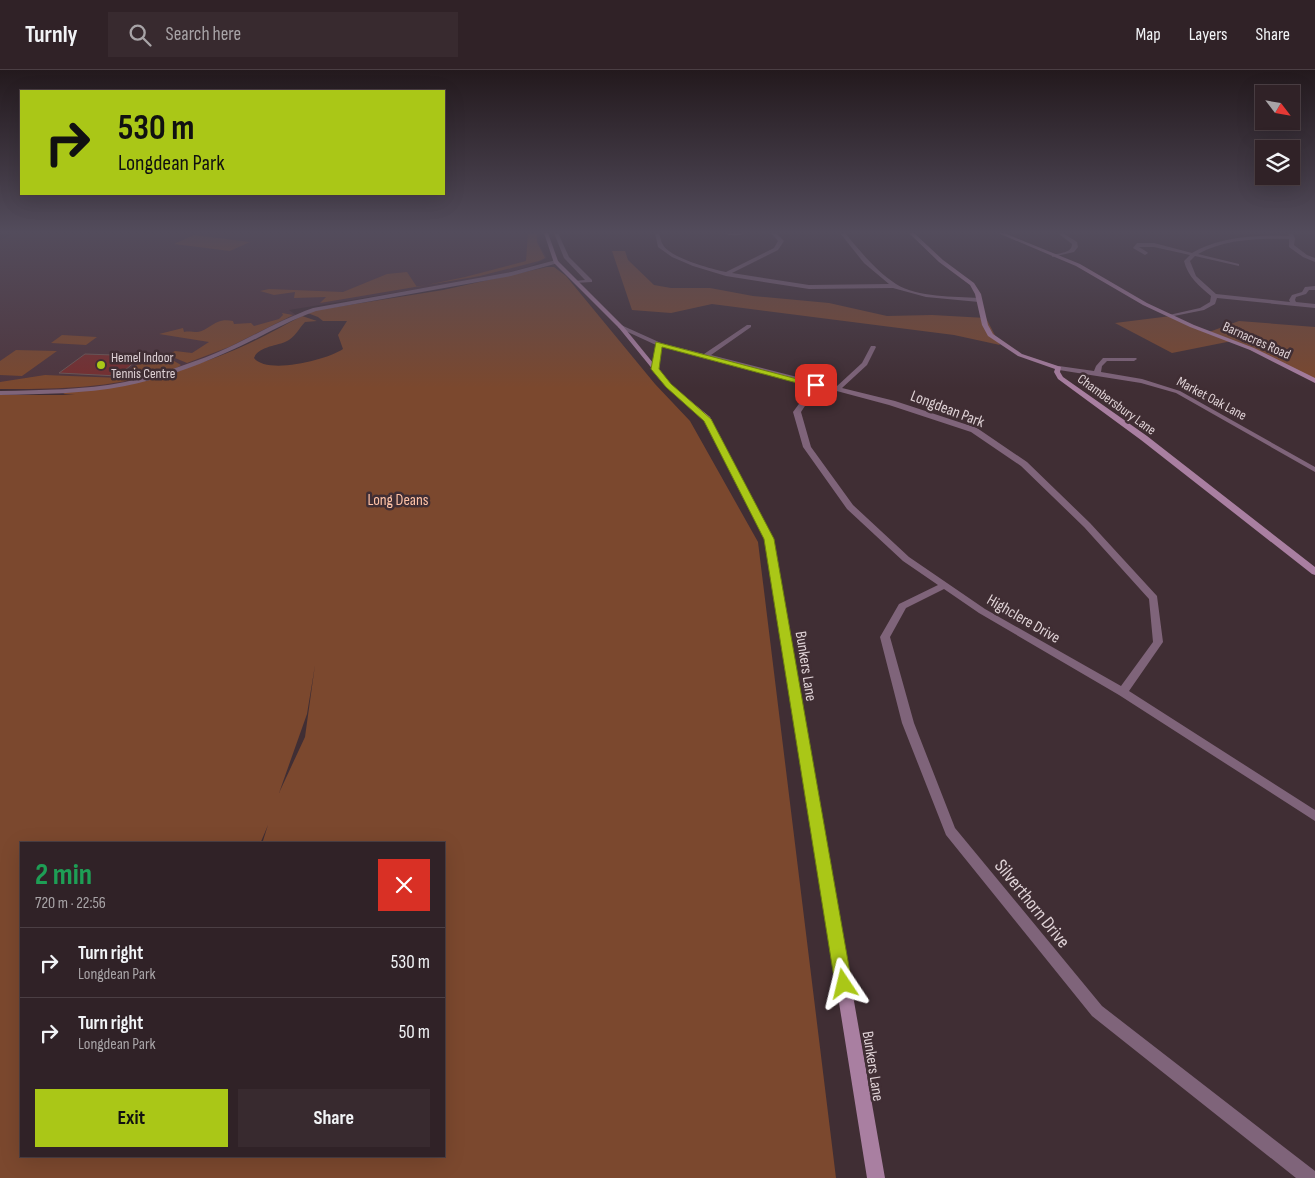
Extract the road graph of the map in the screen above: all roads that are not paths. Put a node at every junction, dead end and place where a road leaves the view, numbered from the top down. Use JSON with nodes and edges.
{"nodes":[{"id":1,"x":451,"y":285,"type":"edge"},
{"id":2,"x":579,"y":285,"type":"edge"},
{"id":3,"x":795,"y":285,"type":"edge"},
{"id":4,"x":972,"y":285,"type":"edge"},
{"id":5,"x":1112,"y":285,"type":"edge"},
{"id":6,"x":1201,"y":285,"type":"edge"},
{"id":7,"x":895,"y":286,"type":"joint"},
{"id":8,"x":1315,"y":288,"type":"edge"},
{"id":9,"x":1214,"y":296,"type":"junction"},
{"id":10,"x":979,"y":300,"type":"junction"},
{"id":11,"x":1294,"y":304,"type":"junction"},
{"id":12,"x":1315,"y":306,"type":"edge"},
{"id":13,"x":1170,"y":316,"type":"junction"},
{"id":14,"x":749,"y":326,"type":"dead end"},
{"id":15,"x":621,"y":327,"type":"junction"},
{"id":16,"x":659,"y":344,"type":"junction"},
{"id":17,"x":873,"y":347,"type":"dead end"},
{"id":18,"x":704,"y":356,"type":"junction"},
{"id":19,"x":1134,"y":359,"type":"dead end"},
{"id":20,"x":1059,"y":368,"type":"junction"},
{"id":21,"x":655,"y":369,"type":"junction"},
{"id":22,"x":1097,"y":374,"type":"junction"},
{"id":23,"x":1315,"y":381,"type":"edge"},
{"id":24,"x":816,"y":385,"type":"junction"},
{"id":25,"x":836,"y":390,"type":"junction"},
{"id":26,"x":0,"y":393,"type":"edge"},
{"id":27,"x":1315,"y":470,"type":"edge"},
{"id":28,"x":1315,"y":572,"type":"edge"},
{"id":29,"x":943,"y":586,"type":"junction"},
{"id":30,"x":1123,"y":692,"type":"junction"},
{"id":31,"x":1315,"y":816,"type":"edge"},
{"id":32,"x":876,"y":1178,"type":"edge"},
{"id":33,"x":1310,"y":1178,"type":"edge"}],
"edges":[{"from":1,"to":26,"type":"street"},
{"from":2,"to":15,"type":"street","name":"Bunkers Lane"},
{"from":3,"to":7,"type":"street"},
{"from":4,"to":10,"type":"street","name":"Chambersbury Lane"},
{"from":5,"to":13,"type":"street","name":"Barnacres Road"},
{"from":6,"to":9,"type":"street"},
{"from":7,"to":10,"type":"street"},
{"from":8,"to":11,"type":"street"},
{"from":9,"to":11,"type":"street"},
{"from":9,"to":13,"type":"street"},
{"from":10,"to":20,"type":"street","name":"Chambersbury Lane"},
{"from":11,"to":12,"type":"street"},
{"from":13,"to":23,"type":"street","name":"Barnacres Road"},
{"from":14,"to":18,"type":"street"},
{"from":15,"to":16,"type":"street","name":"Longdean Park"},
{"from":15,"to":21,"type":"street","name":"Bunkers Lane"},
{"from":16,"to":18,"type":"street","name":"Longdean Park"},
{"from":16,"to":21,"type":"street"},
{"from":17,"to":25,"type":"street"},
{"from":18,"to":24,"type":"street","name":"Longdean Park"},
{"from":19,"to":22,"type":"street"},
{"from":20,"to":22,"type":"street","name":"Market Oak Lane"},
{"from":20,"to":28,"type":"street","name":"Chambersbury Lane"},
{"from":21,"to":32,"type":"street","name":"Bunkers Lane"},
{"from":22,"to":27,"type":"street","name":"Market Oak Lane"},
{"from":24,"to":25,"type":"street","name":"Longdean Park"},
{"from":24,"to":29,"type":"street","name":"Highclere Drive"},
{"from":25,"to":30,"type":"street","name":"Longdean Park"},
{"from":29,"to":30,"type":"street","name":"Highclere Drive"},
{"from":29,"to":33,"type":"street","name":"Silverthorn Drive"},
{"from":30,"to":31,"type":"street","name":"Highclere Drive"}]}
